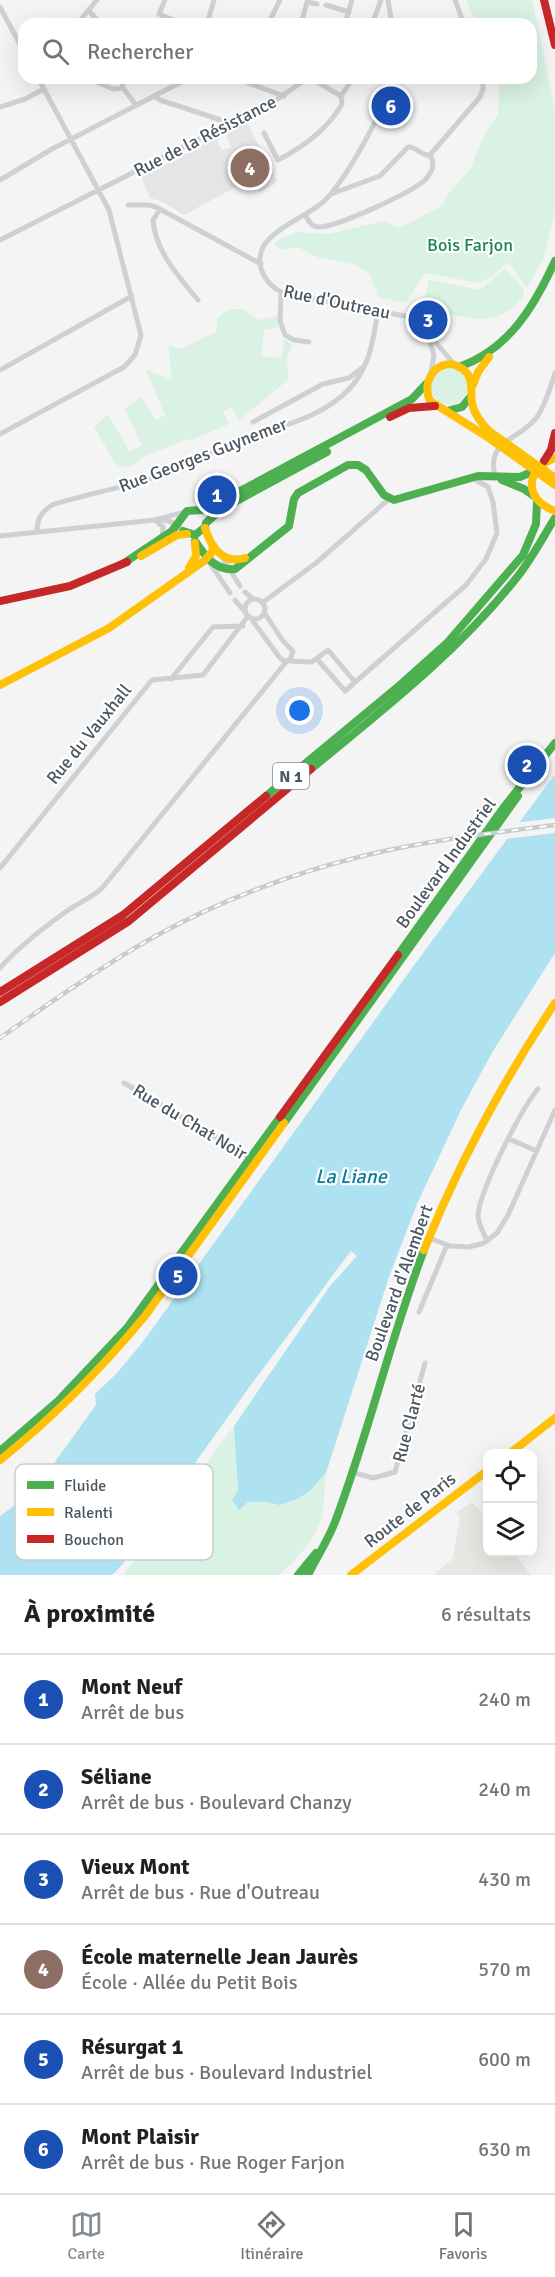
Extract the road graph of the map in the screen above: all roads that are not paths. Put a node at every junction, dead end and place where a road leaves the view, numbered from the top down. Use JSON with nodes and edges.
{"nodes":[{"id":1,"x":97,"y":0,"type":"edge"},
{"id":2,"x":165,"y":0,"type":"edge"},
{"id":3,"x":214,"y":0,"type":"edge"},
{"id":4,"x":280,"y":0,"type":"edge"},
{"id":5,"x":352,"y":0,"type":"edge"},
{"id":6,"x":381,"y":0,"type":"edge"},
{"id":7,"x":388,"y":0,"type":"edge"},
{"id":8,"x":455,"y":0,"type":"edge"},
{"id":9,"x":544,"y":0,"type":"edge"},
{"id":10,"x":304,"y":1,"type":"edge"},
{"id":11,"x":317,"y":4,"type":"dead end"},
{"id":12,"x":326,"y":5,"type":"dead end"},
{"id":13,"x":0,"y":7,"type":"edge"},
{"id":14,"x":89,"y":11,"type":"junction"},
{"id":15,"x":349,"y":12,"type":"junction"},
{"id":16,"x":83,"y":18,"type":"edge"},
{"id":17,"x":95,"y":18,"type":"edge"},
{"id":18,"x":169,"y":18,"type":"edge"},
{"id":19,"x":209,"y":18,"type":"edge"},
{"id":20,"x":271,"y":18,"type":"edge"},
{"id":21,"x":302,"y":18,"type":"edge"},
{"id":22,"x":347,"y":18,"type":"edge"},
{"id":23,"x":374,"y":18,"type":"edge"},
{"id":24,"x":391,"y":18,"type":"edge"},
{"id":25,"x":462,"y":18,"type":"edge"},
{"id":26,"x":18,"y":40,"type":"edge"},
{"id":27,"x":555,"y":45,"type":"edge"},
{"id":28,"x":41,"y":84,"type":"edge"},
{"id":29,"x":101,"y":84,"type":"edge"},
{"id":30,"x":122,"y":84,"type":"edge"},
{"id":31,"x":176,"y":84,"type":"edge"},
{"id":32,"x":251,"y":84,"type":"edge"},
{"id":33,"x":301,"y":84,"type":"edge"},
{"id":34,"x":320,"y":84,"type":"edge"},
{"id":35,"x":348,"y":84,"type":"edge"},
{"id":36,"x":389,"y":84,"type":"edge"},
{"id":37,"x":483,"y":84,"type":"edge"},
{"id":38,"x":123,"y":88,"type":"junction"},
{"id":39,"x":44,"y":89,"type":"junction"},
{"id":40,"x":154,"y":96,"type":"junction"},
{"id":41,"x":284,"y":96,"type":"junction"},
{"id":42,"x":341,"y":96,"type":"junction"},
{"id":43,"x":136,"y":105,"type":"junction"},
{"id":44,"x":0,"y":107,"type":"edge"},
{"id":45,"x":227,"y":125,"type":"junction"},
{"id":46,"x":264,"y":133,"type":"dead end"},
{"id":47,"x":71,"y":139,"type":"junction"},
{"id":48,"x":430,"y":156,"type":"junction"},
{"id":49,"x":0,"y":180,"type":"edge"},
{"id":50,"x":99,"y":190,"type":"junction"},
{"id":51,"x":331,"y":195,"type":"junction"},
{"id":52,"x":128,"y":205,"type":"dead end"},
{"id":53,"x":159,"y":209,"type":"junction"},
{"id":54,"x":305,"y":215,"type":"junction"},
{"id":55,"x":0,"y":240,"type":"edge"},
{"id":56,"x":555,"y":261,"type":"edge"},
{"id":57,"x":261,"y":264,"type":"junction"},
{"id":58,"x":280,"y":292,"type":"junction"},
{"id":59,"x":132,"y":296,"type":"junction"},
{"id":60,"x":198,"y":300,"type":"dead end"},
{"id":61,"x":378,"y":310,"type":"junction"},
{"id":62,"x":424,"y":328,"type":"junction"},
{"id":63,"x":309,"y":342,"type":"dead end"},
{"id":64,"x":495,"y":349,"type":"junction"},
{"id":65,"x":365,"y":365,"type":"junction"},
{"id":66,"x":457,"y":366,"type":"junction"},
{"id":67,"x":0,"y":370,"type":"edge"},
{"id":68,"x":431,"y":372,"type":"junction"},
{"id":69,"x":555,"y":373,"type":"edge"},
{"id":70,"x":426,"y":384,"type":"junction"},
{"id":71,"x":471,"y":392,"type":"junction"},
{"id":72,"x":435,"y":406,"type":"junction"},
{"id":73,"x":446,"y":410,"type":"junction"},
{"id":74,"x":253,"y":422,"type":"dead end"},
{"id":75,"x":488,"y":433,"type":"junction"},
{"id":76,"x":555,"y":433,"type":"edge"},
{"id":77,"x":0,"y":434,"type":"edge"},
{"id":78,"x":555,"y":458,"type":"edge"},
{"id":79,"x":544,"y":461,"type":"junction"},
{"id":80,"x":534,"y":471,"type":"junction"},
{"id":81,"x":495,"y":476,"type":"junction"},
{"id":82,"x":472,"y":478,"type":"junction"},
{"id":83,"x":555,"y":478,"type":"edge"},
{"id":84,"x":555,"y":486,"type":"edge"},
{"id":85,"x":389,"y":499,"type":"junction"},
{"id":86,"x":535,"y":499,"type":"junction"},
{"id":87,"x":198,"y":511,"type":"junction"},
{"id":88,"x":555,"y":511,"type":"edge"},
{"id":89,"x":186,"y":512,"type":"junction"},
{"id":90,"x":555,"y":518,"type":"edge"},
{"id":91,"x":155,"y":520,"type":"junction"},
{"id":92,"x":205,"y":526,"type":"junction"},
{"id":93,"x":37,"y":531,"type":"junction"},
{"id":94,"x":185,"y":531,"type":"junction"},
{"id":95,"x":0,"y":536,"type":"edge"},
{"id":96,"x":162,"y":538,"type":"junction"},
{"id":97,"x":213,"y":545,"type":"junction"},
{"id":98,"x":219,"y":553,"type":"junction"},
{"id":99,"x":254,"y":553,"type":"junction"},
{"id":100,"x":207,"y":558,"type":"junction"},
{"id":101,"x":124,"y":563,"type":"junction"},
{"id":102,"x":230,"y":570,"type":"junction"},
{"id":103,"x":184,"y":574,"type":"junction"},
{"id":104,"x":240,"y":585,"type":"dead end"},
{"id":105,"x":245,"y":592,"type":"dead end"},
{"id":106,"x":230,"y":593,"type":"dead end"},
{"id":107,"x":254,"y":599,"type":"junction"},
{"id":108,"x":235,"y":600,"type":"dead end"},
{"id":109,"x":0,"y":601,"type":"edge"},
{"id":110,"x":262,"y":603,"type":"junction"},
{"id":111,"x":264,"y":612,"type":"junction"},
{"id":112,"x":248,"y":615,"type":"junction"},
{"id":113,"x":243,"y":626,"type":"junction"},
{"id":114,"x":317,"y":659,"type":"junction"},
{"id":115,"x":288,"y":661,"type":"junction"},
{"id":116,"x":171,"y":679,"type":"junction"},
{"id":117,"x":356,"y":682,"type":"junction"},
{"id":118,"x":0,"y":686,"type":"edge"},
{"id":119,"x":555,"y":743,"type":"edge"},
{"id":120,"x":0,"y":868,"type":"edge"},
{"id":121,"x":0,"y":968,"type":"edge"},
{"id":122,"x":0,"y":992,"type":"edge"},
{"id":123,"x":0,"y":1002,"type":"edge"},
{"id":124,"x":555,"y":1003,"type":"edge"},
{"id":125,"x":124,"y":1083,"type":"dead end"},
{"id":126,"x":538,"y":1089,"type":"dead end"},
{"id":127,"x":555,"y":1110,"type":"edge"},
{"id":128,"x":509,"y":1139,"type":"junction"},
{"id":129,"x":537,"y":1151,"type":"junction"},
{"id":130,"x":254,"y":1160,"type":"junction"},
{"id":131,"x":429,"y":1238,"type":"junction"},
{"id":132,"x":488,"y":1241,"type":"junction"},
{"id":133,"x":447,"y":1245,"type":"junction"},
{"id":134,"x":419,"y":1312,"type":"dead end"},
{"id":135,"x":425,"y":1363,"type":"dead end"},
{"id":136,"x":555,"y":1418,"type":"edge"},
{"id":137,"x":515,"y":1449,"type":"edge"},
{"id":138,"x":0,"y":1451,"type":"edge"},
{"id":139,"x":0,"y":1460,"type":"edge"},
{"id":140,"x":351,"y":1472,"type":"junction"},
{"id":141,"x":483,"y":1474,"type":"edge"},
{"id":142,"x":328,"y":1537,"type":"junction"},
{"id":143,"x":298,"y":1575,"type":"edge"},
{"id":144,"x":308,"y":1575,"type":"edge"},
{"id":145,"x":351,"y":1575,"type":"edge"}],
"edges":[{"from":1,"to":14,"type":"street"},
{"from":2,"to":18,"type":"street"},
{"from":3,"to":19,"type":"street"},
{"from":4,"to":20,"type":"street"},
{"from":5,"to":15,"type":"street"},
{"from":6,"to":23,"type":"street"},
{"from":7,"to":24,"type":"street"},
{"from":8,"to":25,"type":"street"},
{"from":9,"to":27,"type":"main road"},
{"from":10,"to":11,"type":"street"},
{"from":10,"to":21,"type":"street"},
{"from":12,"to":15,"type":"street"},
{"from":13,"to":26,"type":"street"},
{"from":14,"to":16,"type":"street"},
{"from":14,"to":17,"type":"street"},
{"from":15,"to":22,"type":"street"},
{"from":28,"to":39,"type":"street"},
{"from":29,"to":38,"type":"street"},
{"from":30,"to":38,"type":"street"},
{"from":31,"to":40,"type":"street"},
{"from":32,"to":41,"type":"street"},
{"from":33,"to":41,"type":"street","name":"Rue de la Résistance"},
{"from":34,"to":42,"type":"street"},
{"from":35,"to":42,"type":"street"},
{"from":36,"to":51,"type":"street"},
{"from":37,"to":48,"type":"street"},
{"from":38,"to":43,"type":"street"},
{"from":39,"to":44,"type":"street"},
{"from":39,"to":47,"type":"street"},
{"from":40,"to":43,"type":"street"},
{"from":40,"to":45,"type":"street"},
{"from":41,"to":45,"type":"street","name":"Rue de la Résistance"},
{"from":42,"to":46,"type":"street"},
{"from":43,"to":47,"type":"street"},
{"from":45,"to":50,"type":"street","name":"Rue de la Résistance"},
{"from":47,"to":49,"type":"street"},
{"from":47,"to":50,"type":"street"},
{"from":48,"to":51,"type":"street"},
{"from":48,"to":54,"type":"street"},
{"from":50,"to":55,"type":"street","name":"Rue de la Résistance"},
{"from":50,"to":59,"type":"street"},
{"from":51,"to":54,"type":"street"},
{"from":52,"to":53,"type":"street"},
{"from":53,"to":57,"type":"street"},
{"from":53,"to":60,"type":"street"},
{"from":54,"to":57,"type":"street"},
{"from":56,"to":64,"type":"main road"},
{"from":57,"to":58,"type":"street","name":"Rue d'Outreau"},
{"from":58,"to":61,"type":"street","name":"Rue d'Outreau"},
{"from":58,"to":63,"type":"street"},
{"from":59,"to":67,"type":"street"},
{"from":59,"to":77,"type":"street"},
{"from":61,"to":62,"type":"street","name":"Rue d'Outreau"},
{"from":61,"to":65,"type":"street","name":"Rue Georges Guynemer"},
{"from":62,"to":66,"type":"street","name":"Rue d'Outreau"},
{"from":62,"to":68,"type":"street"},
{"from":64,"to":66,"type":"main road"},
{"from":64,"to":71,"type":"main road"},
{"from":65,"to":74,"type":"street","name":"Rue Georges Guynemer"},
{"from":65,"to":93,"type":"street","name":"Rue Georges Guynemer"},
{"from":66,"to":68,"type":"main road"},
{"from":66,"to":71,"type":"main road"},
{"from":68,"to":70,"type":"main road"},
{"from":69,"to":81,"type":"street"},
{"from":70,"to":72,"type":"main road"},
{"from":70,"to":87,"type":"main road"},
{"from":71,"to":73,"type":"main road"},
{"from":71,"to":75,"type":"main road"},
{"from":72,"to":73,"type":"main road"},
{"from":72,"to":92,"type":"main road"},
{"from":73,"to":75,"type":"main road"},
{"from":75,"to":83,"type":"main road","bridge":true},
{"from":75,"to":84,"type":"main road","bridge":true},
{"from":76,"to":79,"type":"main road"},
{"from":78,"to":79,"type":"main road"},
{"from":79,"to":80,"type":"main road"},
{"from":80,"to":81,"type":"main road"},
{"from":80,"to":86,"type":"main road"},
{"from":81,"to":82,"type":"main road"},
{"from":81,"to":86,"type":"main road"},
{"from":82,"to":85,"type":"main road"},
{"from":82,"to":117,"type":"street"},
{"from":85,"to":99,"type":"main road"},
{"from":85,"to":110,"type":"street"},
{"from":86,"to":88,"type":"main road"},
{"from":86,"to":122,"type":"main road","number":"N 1"},
{"from":87,"to":89,"type":"main road"},
{"from":87,"to":92,"type":"main road"},
{"from":89,"to":91,"type":"street"},
{"from":89,"to":94,"type":"main road"},
{"from":90,"to":123,"type":"main road","number":"N 1"},
{"from":91,"to":93,"type":"street"},
{"from":91,"to":94,"type":"street"},
{"from":91,"to":96,"type":"street"},
{"from":92,"to":94,"type":"main road"},
{"from":92,"to":97,"type":"main road"},
{"from":93,"to":95,"type":"street"},
{"from":94,"to":96,"type":"main road"},
{"from":94,"to":100,"type":"main road"},
{"from":94,"to":101,"type":"main road"},
{"from":94,"to":103,"type":"main road"},
{"from":96,"to":101,"type":"main road"},
{"from":97,"to":98,"type":"main road"},
{"from":97,"to":100,"type":"main road"},
{"from":98,"to":99,"type":"main road"},
{"from":98,"to":102,"type":"street"},
{"from":99,"to":102,"type":"main road"},
{"from":100,"to":102,"type":"main road"},
{"from":100,"to":103,"type":"main road"},
{"from":100,"to":106,"type":"street"},
{"from":101,"to":109,"type":"main road"},
{"from":102,"to":104,"type":"street"},
{"from":103,"to":118,"type":"main road"},
{"from":105,"to":107,"type":"street"},
{"from":107,"to":110,"type":"street"},
{"from":107,"to":112,"type":"street"},
{"from":108,"to":112,"type":"street"},
{"from":110,"to":111,"type":"street"},
{"from":111,"to":112,"type":"street"},
{"from":111,"to":115,"type":"street"},
{"from":112,"to":113,"type":"street","name":"Rue du Vauxhall"},
{"from":112,"to":115,"type":"street"},
{"from":113,"to":116,"type":"street","name":"Rue du Vauxhall"},
{"from":113,"to":116,"type":"street"},
{"from":114,"to":115,"type":"street"},
{"from":114,"to":117,"type":"street"},
{"from":114,"to":117,"type":"street"},
{"from":115,"to":121,"type":"street"},
{"from":116,"to":120,"type":"street","name":"Rue du Vauxhall"},
{"from":119,"to":130,"type":"main road","name":"Boulevard Industriel"},
{"from":124,"to":131,"type":"main road","name":"Boulevard d'Alembert"},
{"from":125,"to":130,"type":"street","name":"Rue du Chat Noir"},
{"from":126,"to":128,"type":"street"},
{"from":127,"to":129,"type":"street"},
{"from":128,"to":129,"type":"street"},
{"from":128,"to":132,"type":"street"},
{"from":129,"to":132,"type":"street"},
{"from":130,"to":138,"type":"main road","name":"Boulevard Industriel"},
{"from":130,"to":139,"type":"main road","name":"Boulevard Industriel"},
{"from":131,"to":133,"type":"street"},
{"from":131,"to":140,"type":"main road","name":"Boulevard d'Alembert"},
{"from":132,"to":133,"type":"street"},
{"from":133,"to":134,"type":"street"},
{"from":135,"to":140,"type":"street","name":"Rue Clarté"},
{"from":136,"to":137,"type":"main road"},
{"from":140,"to":142,"type":"main road","name":"Boulevard d'Alembert"},
{"from":141,"to":145,"type":"main road","name":"Route de Paris"},
{"from":142,"to":143,"type":"main road","name":"Boulevard d'Alembert"},
{"from":142,"to":144,"type":"main road","name":"Boulevard d'Alembert"}]}
